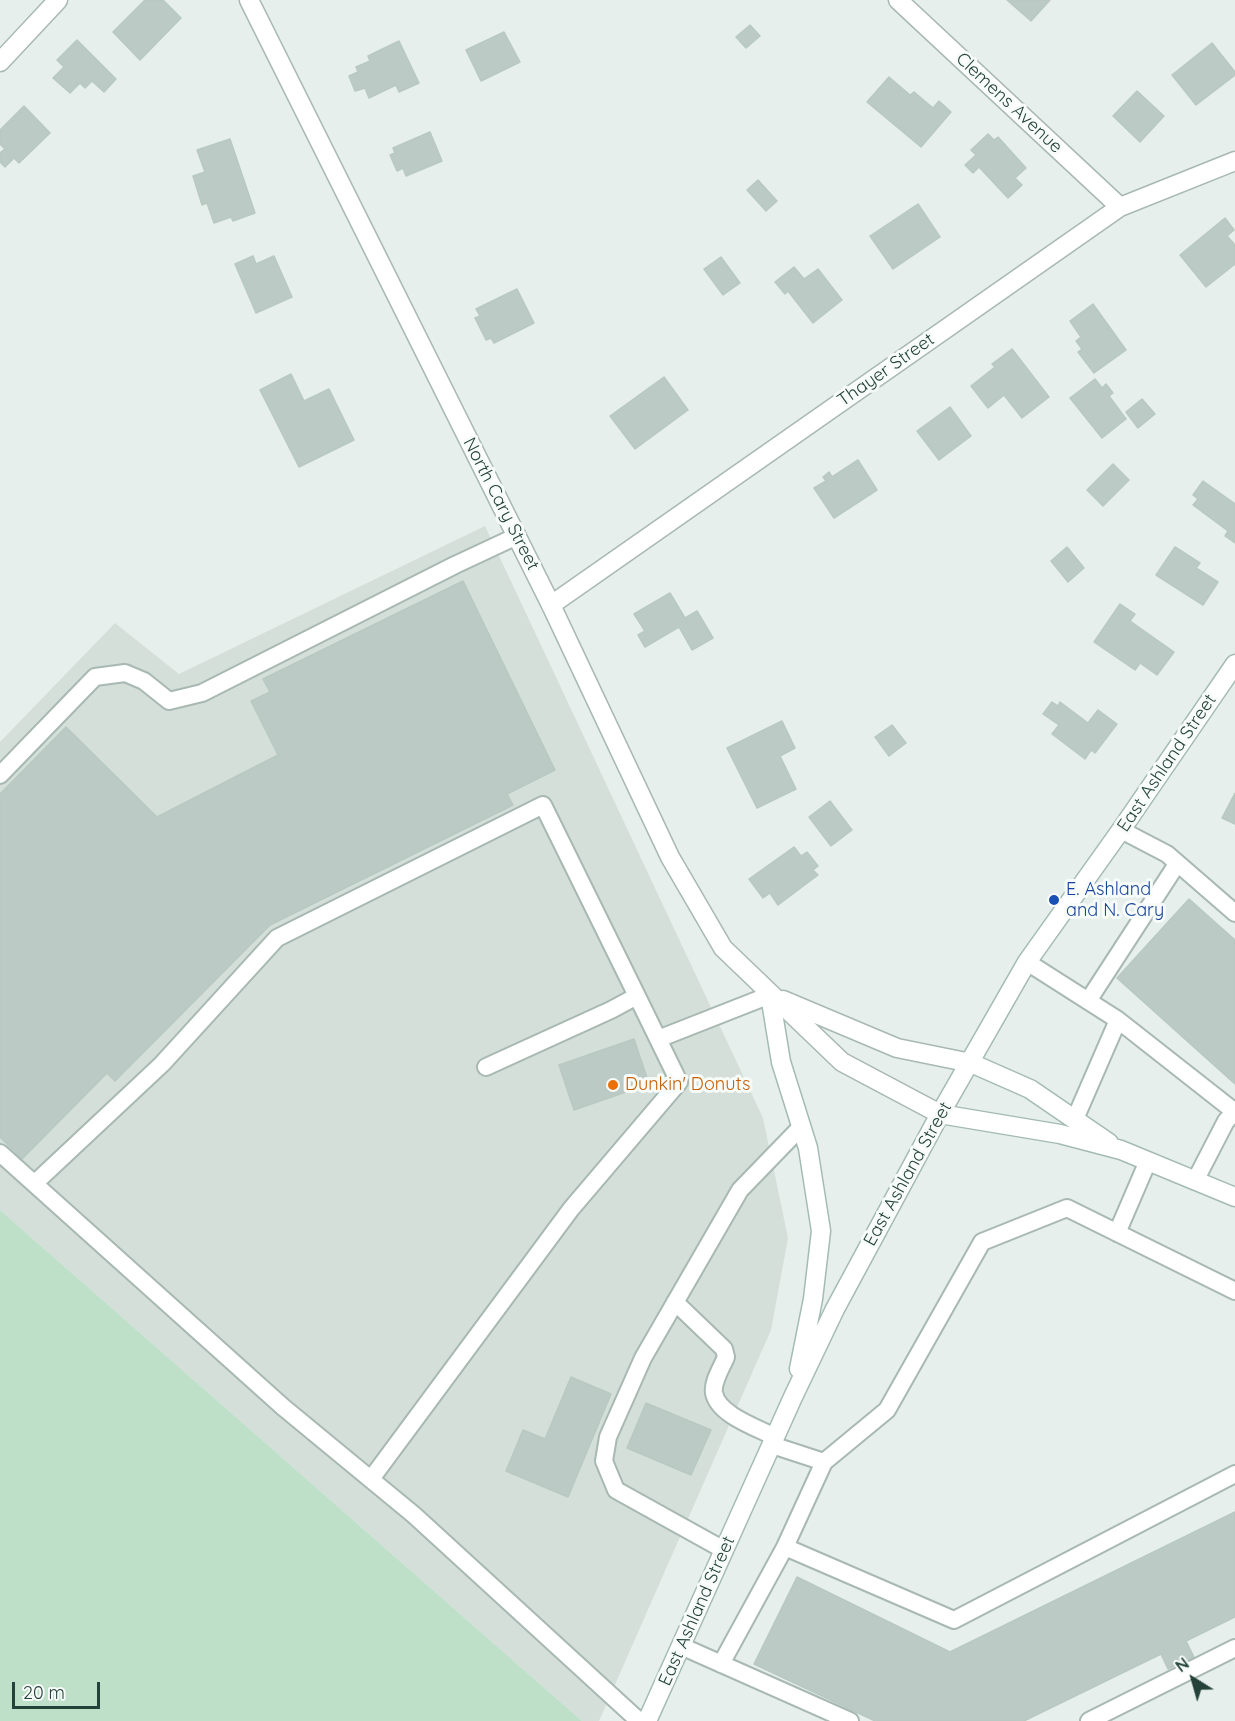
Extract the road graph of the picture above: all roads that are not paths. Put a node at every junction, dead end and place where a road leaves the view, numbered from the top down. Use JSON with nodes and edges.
{"nodes":[{"id":1,"x":58,"y":0,"type":"edge"},
{"id":2,"x":249,"y":0,"type":"edge"},
{"id":3,"x":898,"y":0,"type":"edge"},
{"id":4,"x":0,"y":62,"type":"edge"},
{"id":5,"x":1235,"y":161,"type":"edge"},
{"id":6,"x":1120,"y":207,"type":"junction"},
{"id":7,"x":517,"y":536,"type":"junction"},
{"id":8,"x":551,"y":605,"type":"junction"},
{"id":9,"x":1235,"y":664,"type":"edge"},
{"id":10,"x":0,"y":776,"type":"edge"},
{"id":11,"x":1121,"y":830,"type":"junction"},
{"id":12,"x":1177,"y":864,"type":"junction"},
{"id":13,"x":1235,"y":913,"type":"edge"},
{"id":14,"x":1028,"y":962,"type":"junction"},
{"id":15,"x":770,"y":995,"type":"junction"},
{"id":16,"x":638,"y":996,"type":"junction"},
{"id":17,"x":1088,"y":1000,"type":"junction"},
{"id":18,"x":1118,"y":1020,"type":"junction"},
{"id":19,"x":658,"y":1039,"type":"junction"},
{"id":20,"x":971,"y":1063,"type":"junction"},
{"id":21,"x":486,"y":1067,"type":"dead end"},
{"id":22,"x":1235,"y":1112,"type":"edge"},
{"id":23,"x":940,"y":1114,"type":"junction"},
{"id":24,"x":1075,"y":1119,"type":"junction"},
{"id":25,"x":801,"y":1127,"type":"junction"},
{"id":26,"x":1121,"y":1150,"type":"junction"},
{"id":27,"x":0,"y":1153,"type":"edge"},
{"id":28,"x":1148,"y":1161,"type":"junction"},
{"id":29,"x":1195,"y":1181,"type":"junction"},
{"id":30,"x":34,"y":1183,"type":"junction"},
{"id":31,"x":1235,"y":1197,"type":"edge"},
{"id":32,"x":1117,"y":1233,"type":"junction"},
{"id":33,"x":1235,"y":1291,"type":"edge"},
{"id":34,"x":675,"y":1302,"type":"junction"},
{"id":35,"x":793,"y":1397,"type":"junction"},
{"id":36,"x":773,"y":1441,"type":"junction"},
{"id":37,"x":824,"y":1462,"type":"junction"},
{"id":38,"x":1235,"y":1474,"type":"edge"},
{"id":39,"x":371,"y":1479,"type":"junction"},
{"id":40,"x":785,"y":1547,"type":"junction"},
{"id":41,"x":724,"y":1550,"type":"junction"},
{"id":42,"x":681,"y":1646,"type":"junction"},
{"id":43,"x":1235,"y":1648,"type":"edge"},
{"id":44,"x":721,"y":1664,"type":"junction"},
{"id":45,"x":639,"y":1721,"type":"edge"},
{"id":46,"x":647,"y":1721,"type":"edge"},
{"id":47,"x":850,"y":1721,"type":"edge"},
{"id":48,"x":1089,"y":1721,"type":"edge"}],
"edges":[{"from":1,"to":4,"type":"street"},
{"from":2,"to":7,"type":"street","name":"North Cary Street"},
{"from":3,"to":6,"type":"street","name":"Clemens Avenue"},
{"from":5,"to":6,"type":"street","name":"Thayer Street"},
{"from":6,"to":8,"type":"street","name":"Thayer Street"},
{"from":7,"to":8,"type":"street","name":"North Cary Street"},
{"from":7,"to":10,"type":"lane"},
{"from":8,"to":15,"type":"street","name":"North Cary Street"},
{"from":9,"to":11,"type":"street","name":"East Ashland Street"},
{"from":11,"to":12,"type":"lane"},
{"from":11,"to":14,"type":"street","name":"East Ashland Street"},
{"from":12,"to":13,"type":"lane"},
{"from":12,"to":17,"type":"lane"},
{"from":14,"to":17,"type":"lane"},
{"from":14,"to":20,"type":"street","name":"East Ashland Street"},
{"from":15,"to":19,"type":"lane"},
{"from":15,"to":20,"type":"street","name":"North Cary Street"},
{"from":15,"to":23,"type":"street","name":"North Cary Street"},
{"from":15,"to":25,"type":"street"},
{"from":16,"to":19,"type":"lane"},
{"from":16,"to":21,"type":"lane"},
{"from":16,"to":30,"type":"lane"},
{"from":17,"to":18,"type":"lane"},
{"from":18,"to":22,"type":"lane"},
{"from":18,"to":24,"type":"lane"},
{"from":19,"to":39,"type":"lane"},
{"from":20,"to":23,"type":"street","name":"East Ashland Street"},
{"from":20,"to":24,"type":"street","name":"North Cary Street"},
{"from":22,"to":29,"type":"lane"},
{"from":23,"to":26,"type":"street","name":"North Cary Street"},
{"from":23,"to":35,"type":"street","name":"East Ashland Street"},
{"from":24,"to":26,"type":"street","name":"North Cary Street"},
{"from":25,"to":34,"type":"lane"},
{"from":25,"to":35,"type":"street"},
{"from":26,"to":28,"type":"street","name":"North Cary Street"},
{"from":27,"to":30,"type":"lane"},
{"from":28,"to":29,"type":"street","name":"North Cary Street"},
{"from":28,"to":32,"type":"lane"},
{"from":29,"to":31,"type":"street","name":"North Cary Street"},
{"from":30,"to":39,"type":"lane"},
{"from":32,"to":33,"type":"lane"},
{"from":32,"to":37,"type":"lane"},
{"from":34,"to":36,"type":"lane"},
{"from":34,"to":41,"type":"lane"},
{"from":35,"to":36,"type":"street","name":"East Ashland Street"},
{"from":36,"to":37,"type":"lane"},
{"from":36,"to":41,"type":"street","name":"East Ashland Street"},
{"from":37,"to":40,"type":"lane"},
{"from":38,"to":40,"type":"lane"},
{"from":39,"to":45,"type":"lane"},
{"from":40,"to":44,"type":"lane"},
{"from":41,"to":42,"type":"street","name":"East Ashland Street"},
{"from":42,"to":44,"type":"lane"},
{"from":42,"to":46,"type":"street","name":"East Ashland Street"},
{"from":43,"to":48,"type":"lane"},
{"from":44,"to":47,"type":"lane"}]}
